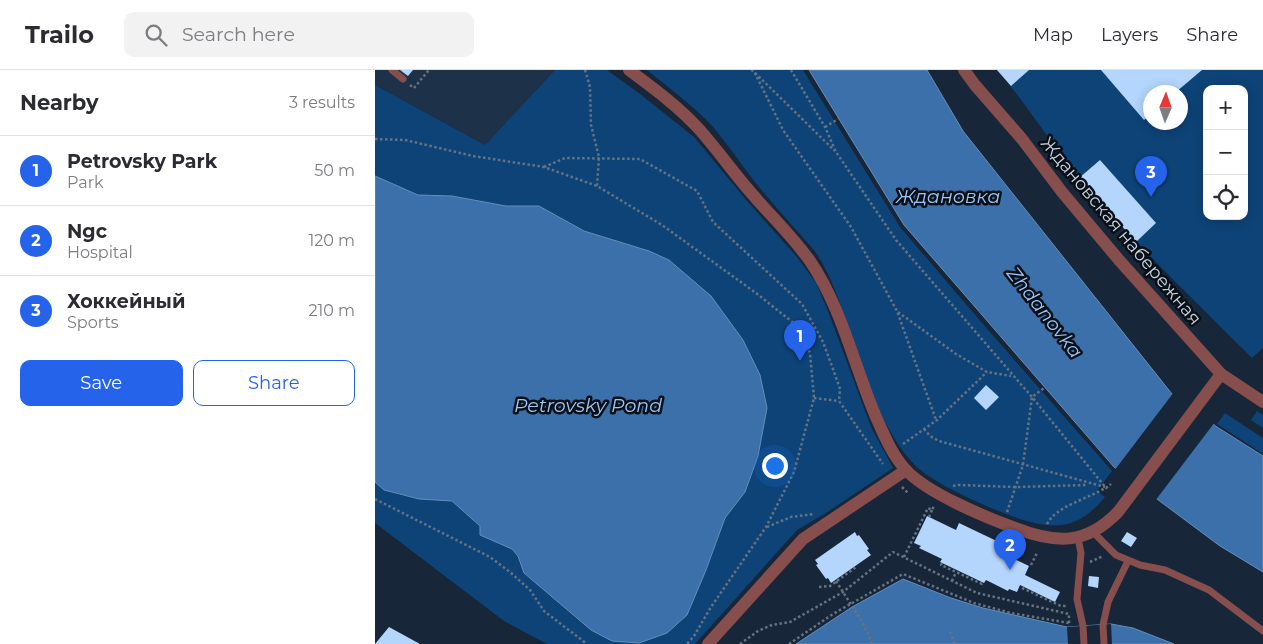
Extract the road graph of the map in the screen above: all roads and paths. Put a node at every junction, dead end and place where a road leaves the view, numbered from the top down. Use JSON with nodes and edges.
{"nodes":[{"id":1,"x":392,"y":70,"type":"edge"},
{"id":2,"x":429,"y":70,"type":"edge"},
{"id":3,"x":585,"y":70,"type":"edge"},
{"id":4,"x":629,"y":70,"type":"edge"},
{"id":5,"x":752,"y":70,"type":"edge"},
{"id":6,"x":791,"y":70,"type":"edge"},
{"id":7,"x":965,"y":70,"type":"edge"},
{"id":8,"x":403,"y":79,"type":"joint"},
{"id":9,"x":838,"y":119,"type":"dead end"},
{"id":10,"x":825,"y":127,"type":"junction"},
{"id":11,"x":375,"y":139,"type":"edge"},
{"id":12,"x":836,"y":152,"type":"junction"},
{"id":13,"x":599,"y":157,"type":"junction"},
{"id":14,"x":543,"y":167,"type":"junction"},
{"id":15,"x":597,"y":186,"type":"junction"},
{"id":16,"x":897,"y":311,"type":"junction"},
{"id":17,"x":1221,"y":374,"type":"junction"},
{"id":18,"x":1013,"y":376,"type":"junction"},
{"id":19,"x":1044,"y":388,"type":"dead end"},
{"id":20,"x":1032,"y":397,"type":"junction"},
{"id":21,"x":814,"y":398,"type":"junction"},
{"id":22,"x":839,"y":401,"type":"junction"},
{"id":23,"x":1263,"y":402,"type":"edge"},
{"id":24,"x":937,"y":420,"type":"dead end"},
{"id":25,"x":925,"y":429,"type":"dead end"},
{"id":26,"x":1023,"y":465,"type":"junction"},
{"id":27,"x":906,"y":470,"type":"junction"},
{"id":28,"x":893,"y":479,"type":"junction"},
{"id":29,"x":1091,"y":484,"type":"junction"},
{"id":30,"x":1111,"y":484,"type":"dead end"},
{"id":31,"x":950,"y":487,"type":"dead end"},
{"id":32,"x":1016,"y":488,"type":"junction"},
{"id":33,"x":1107,"y":488,"type":"junction"},
{"id":34,"x":908,"y":493,"type":"dead end"},
{"id":35,"x":375,"y":499,"type":"edge"},
{"id":36,"x":1006,"y":514,"type":"dead end"},
{"id":37,"x":929,"y":517,"type":"dead end"},
{"id":38,"x":833,"y":519,"type":"junction"},
{"id":39,"x":765,"y":527,"type":"junction"},
{"id":40,"x":1046,"y":527,"type":"dead end"},
{"id":41,"x":1093,"y":532,"type":"junction"},
{"id":42,"x":1078,"y":538,"type":"junction"},
{"id":43,"x":1111,"y":550,"type":"junction"},
{"id":44,"x":1037,"y":553,"type":"dead end"},
{"id":45,"x":904,"y":557,"type":"junction"},
{"id":46,"x":1128,"y":561,"type":"junction"},
{"id":47,"x":942,"y":563,"type":"dead end"},
{"id":48,"x":1080,"y":564,"type":"junction"},
{"id":49,"x":1031,"y":565,"type":"dead end"},
{"id":50,"x":855,"y":566,"type":"dead end"},
{"id":51,"x":956,"y":572,"type":"junction"},
{"id":52,"x":836,"y":581,"type":"junction"},
{"id":53,"x":952,"y":581,"type":"junction"},
{"id":54,"x":983,"y":583,"type":"dead end"},
{"id":55,"x":819,"y":587,"type":"dead end"},
{"id":56,"x":1022,"y":588,"type":"dead end"},
{"id":57,"x":843,"y":592,"type":"junction"},
{"id":58,"x":850,"y":604,"type":"junction"},
{"id":59,"x":1069,"y":605,"type":"dead end"},
{"id":60,"x":1069,"y":623,"type":"junction"},
{"id":61,"x":1073,"y":626,"type":"dead end"},
{"id":62,"x":1263,"y":630,"type":"edge"},
{"id":63,"x":950,"y":632,"type":"dead end"},
{"id":64,"x":587,"y":644,"type":"edge"},
{"id":65,"x":687,"y":644,"type":"edge"},
{"id":66,"x":708,"y":644,"type":"edge"},
{"id":67,"x":740,"y":644,"type":"edge"},
{"id":68,"x":789,"y":644,"type":"edge"},
{"id":69,"x":872,"y":644,"type":"edge"},
{"id":70,"x":955,"y":644,"type":"edge"},
{"id":71,"x":1084,"y":644,"type":"edge"},
{"id":72,"x":1104,"y":644,"type":"edge"}],
"edges":[{"from":1,"to":8,"type":"lane"},
{"from":2,"to":8,"type":"path"},
{"from":3,"to":13,"type":"path"},
{"from":4,"to":27,"type":"street"},
{"from":5,"to":12,"type":"path"},
{"from":5,"to":16,"type":"path"},
{"from":6,"to":10,"type":"path"},
{"from":7,"to":17,"type":"street","name":"Ждановская набережная"},
{"from":9,"to":10,"type":"path"},
{"from":10,"to":12,"type":"path"},
{"from":11,"to":14,"type":"path"},
{"from":12,"to":18,"type":"path"},
{"from":13,"to":14,"type":"path"},
{"from":13,"to":15,"type":"path"},
{"from":13,"to":22,"type":"path"},
{"from":14,"to":15,"type":"path"},
{"from":15,"to":21,"type":"path"},
{"from":16,"to":18,"type":"path"},
{"from":16,"to":24,"type":"path"},
{"from":17,"to":23,"type":"street","name":"Ждановская набережная"},
{"from":17,"to":41,"type":"street"},
{"from":18,"to":20,"type":"path"},
{"from":19,"to":20,"type":"path"},
{"from":20,"to":26,"type":"path"},
{"from":20,"to":33,"type":"path"},
{"from":21,"to":22,"type":"path"},
{"from":21,"to":39,"type":"path"},
{"from":22,"to":28,"type":"path"},
{"from":25,"to":26,"type":"path"},
{"from":26,"to":29,"type":"path"},
{"from":26,"to":32,"type":"path"},
{"from":27,"to":28,"type":"street"},
{"from":27,"to":42,"type":"street"},
{"from":28,"to":34,"type":"path"},
{"from":28,"to":38,"type":"street"},
{"from":29,"to":32,"type":"path"},
{"from":29,"to":33,"type":"path"},
{"from":30,"to":33,"type":"path"},
{"from":31,"to":32,"type":"path"},
{"from":32,"to":36,"type":"path"},
{"from":33,"to":40,"type":"path"},
{"from":35,"to":64,"type":"path"},
{"from":37,"to":45,"type":"path"},
{"from":38,"to":39,"type":"path"},
{"from":38,"to":66,"type":"street"},
{"from":39,"to":65,"type":"path"},
{"from":41,"to":42,"type":"street"},
{"from":41,"to":43,"type":"lane"},
{"from":42,"to":48,"type":"lane"},
{"from":43,"to":46,"type":"lane"},
{"from":43,"to":48,"type":"path"},
{"from":44,"to":49,"type":"path"},
{"from":45,"to":53,"type":"path"},
{"from":45,"to":57,"type":"path"},
{"from":46,"to":62,"type":"lane"},
{"from":46,"to":72,"type":"lane"},
{"from":47,"to":51,"type":"path"},
{"from":48,"to":71,"type":"lane"},
{"from":50,"to":52,"type":"path"},
{"from":51,"to":53,"type":"path"},
{"from":51,"to":54,"type":"path"},
{"from":52,"to":55,"type":"path"},
{"from":52,"to":57,"type":"path"},
{"from":53,"to":60,"type":"path"},
{"from":56,"to":59,"type":"path"},
{"from":57,"to":58,"type":"path"},
{"from":57,"to":67,"type":"path"},
{"from":58,"to":60,"type":"path"},
{"from":58,"to":68,"type":"path"},
{"from":58,"to":69,"type":"path"},
{"from":60,"to":61,"type":"path"},
{"from":63,"to":70,"type":"path"}]}
